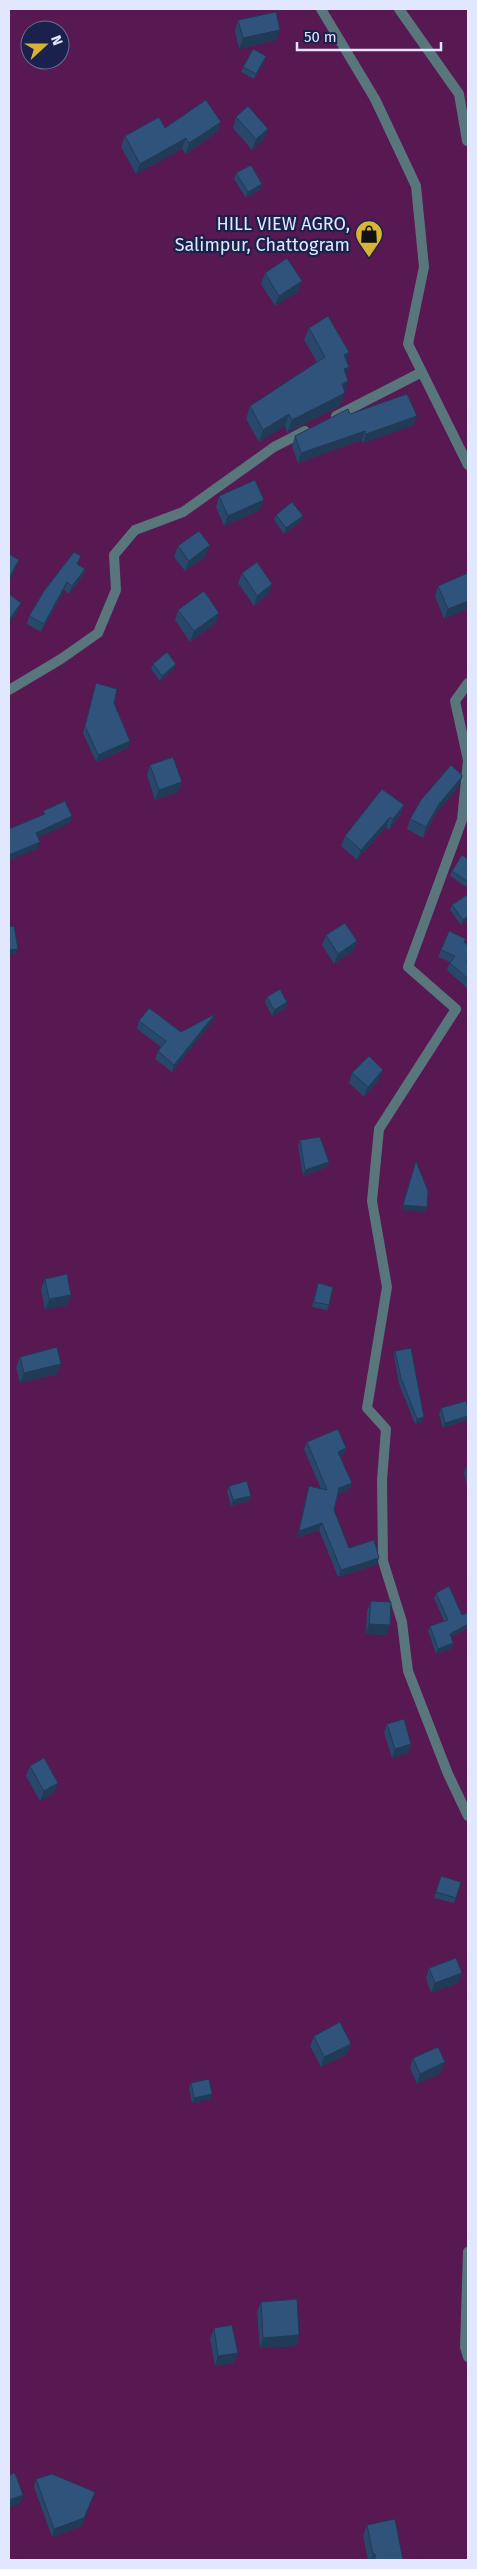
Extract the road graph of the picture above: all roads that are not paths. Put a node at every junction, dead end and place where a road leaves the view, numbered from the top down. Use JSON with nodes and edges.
{"nodes":[{"id":1,"x":321,"y":9,"type":"edge"},
{"id":2,"x":399,"y":9,"type":"edge"},
{"id":3,"x":467,"y":141,"type":"dead end"},
{"id":4,"x":422,"y":372,"type":"junction"},
{"id":5,"x":468,"y":465,"type":"edge"},
{"id":6,"x":468,"y":683,"type":"edge"},
{"id":7,"x":9,"y":690,"type":"edge"},
{"id":8,"x":468,"y":1816,"type":"edge"},
{"id":9,"x":468,"y":2252,"type":"edge"},
{"id":10,"x":468,"y":2357,"type":"edge"}],
"edges":[{"from":1,"to":4,"type":"street"},
{"from":2,"to":3,"type":"street"},
{"from":4,"to":5,"type":"street"},
{"from":4,"to":7,"type":"street"},
{"from":6,"to":8,"type":"street"},
{"from":9,"to":10,"type":"street"}]}
